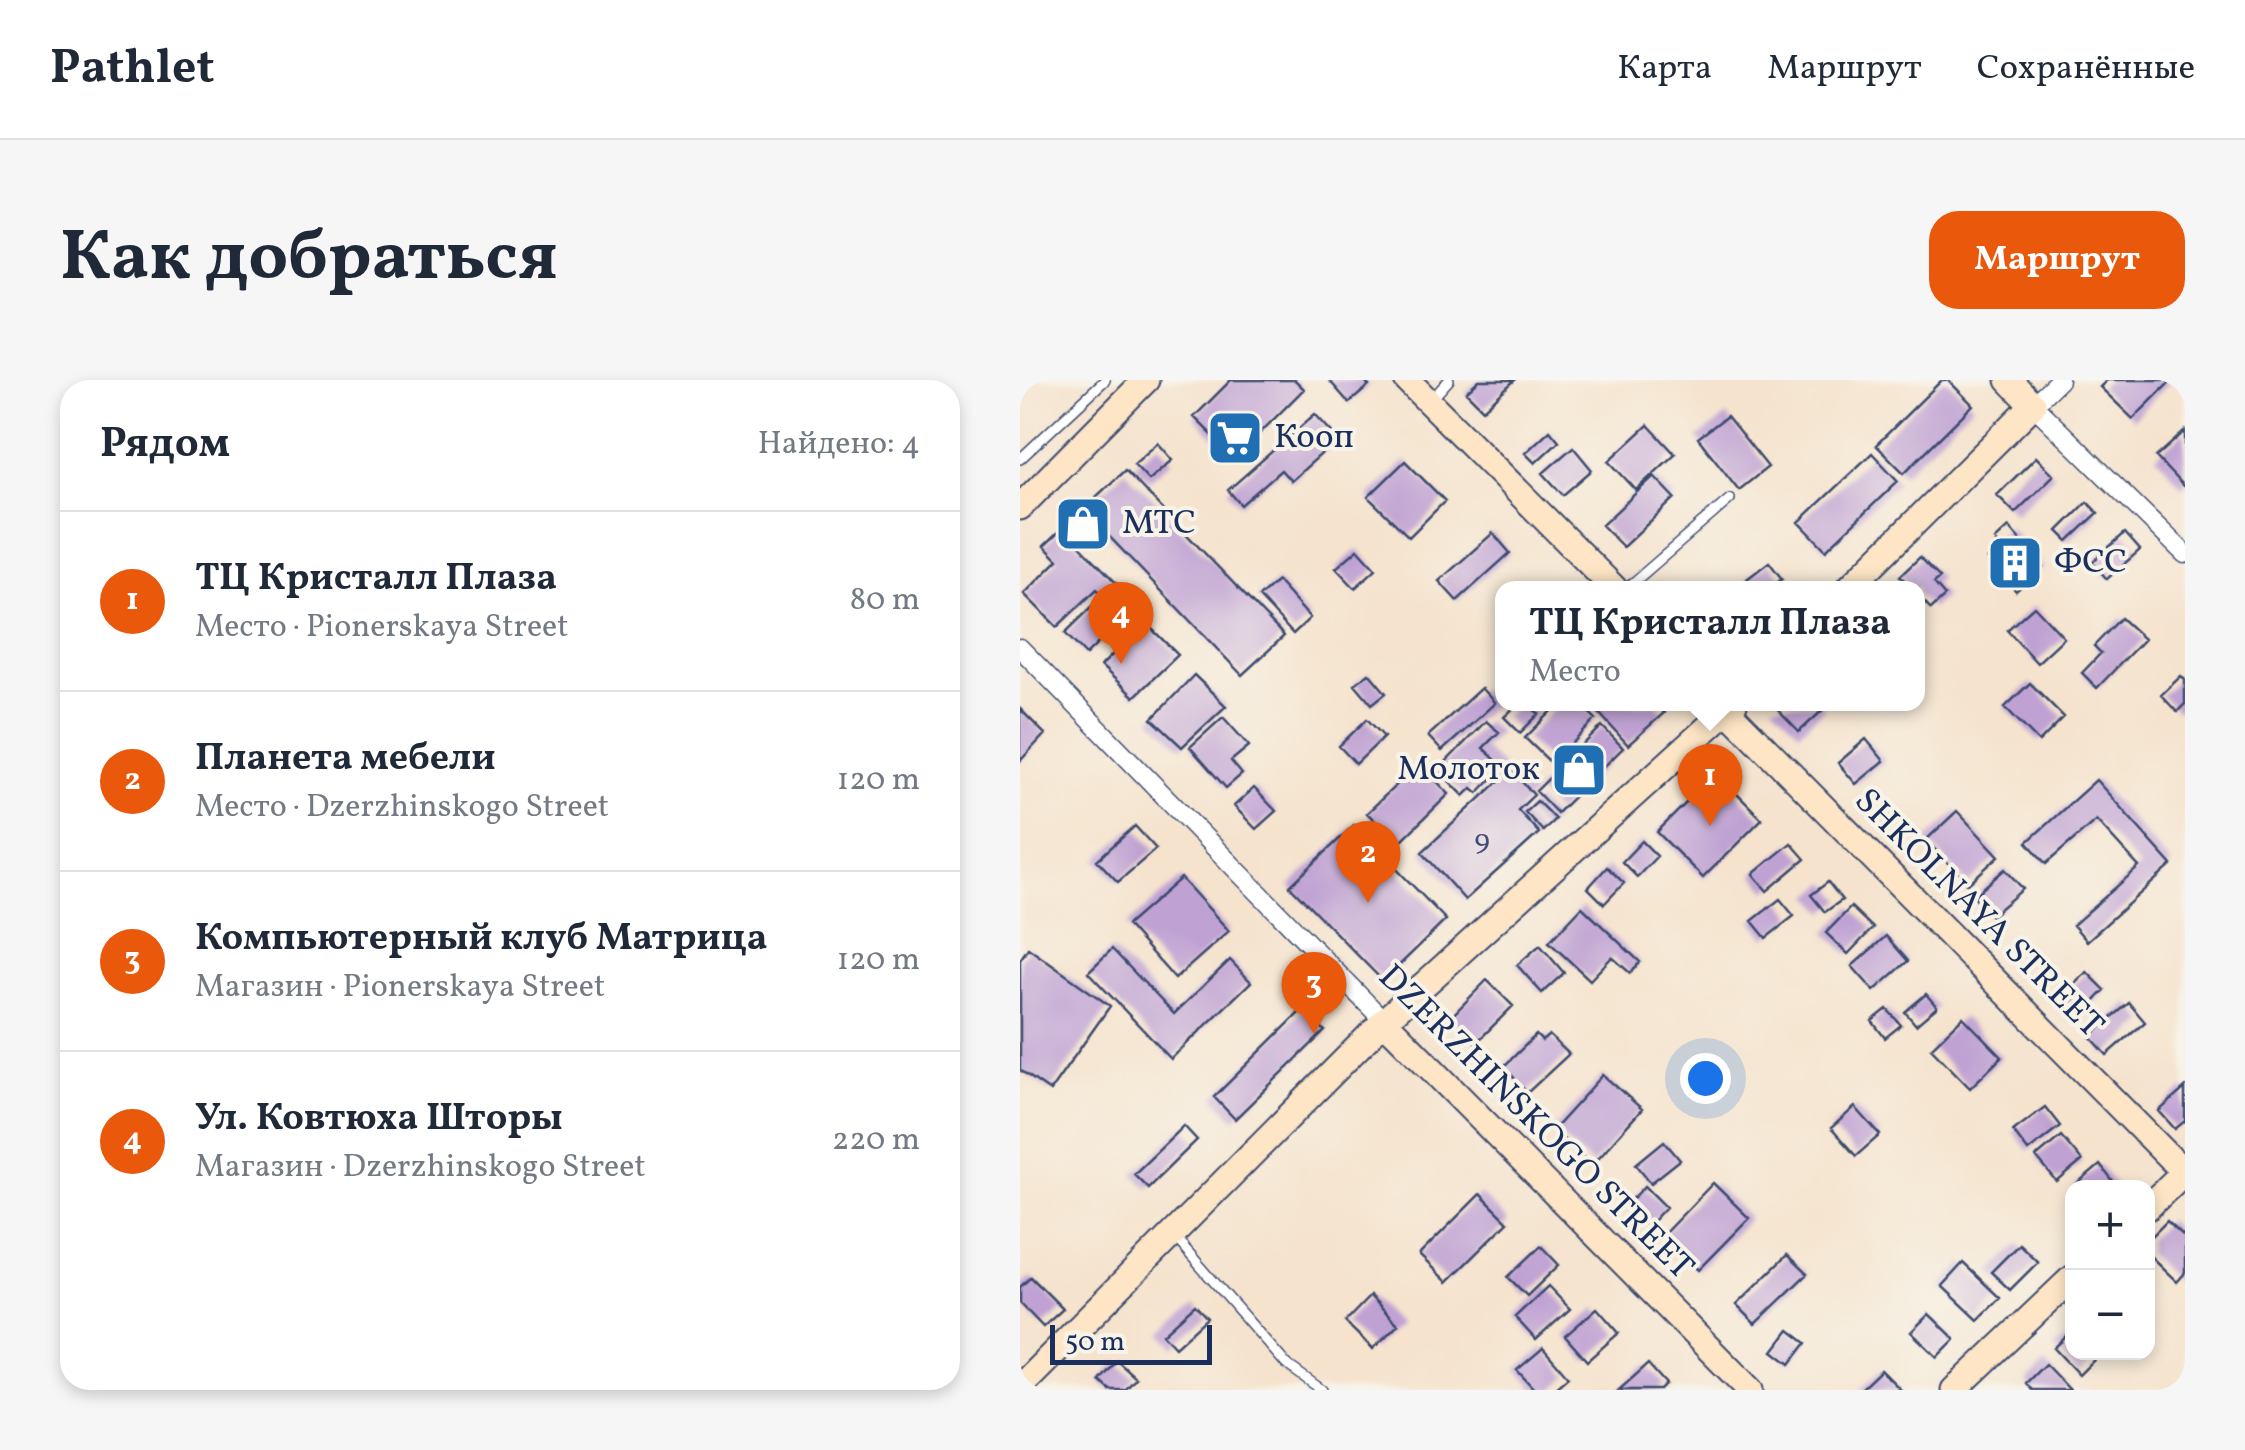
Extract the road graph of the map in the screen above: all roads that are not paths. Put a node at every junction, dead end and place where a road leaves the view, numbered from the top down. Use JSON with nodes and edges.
{"nodes":[{"id":1,"x":1105,"y":380,"type":"edge"},
{"id":2,"x":1146,"y":380,"type":"edge"},
{"id":3,"x":1406,"y":380,"type":"edge"},
{"id":4,"x":1449,"y":380,"type":"edge"},
{"id":5,"x":2009,"y":380,"type":"edge"},
{"id":6,"x":2059,"y":380,"type":"edge"},
{"id":7,"x":1430,"y":402,"type":"junction"},
{"id":8,"x":2033,"y":405,"type":"junction"},
{"id":9,"x":1020,"y":459,"type":"edge"},
{"id":10,"x":1730,"y":499,"type":"dead end"},
{"id":11,"x":1020,"y":507,"type":"edge"},
{"id":12,"x":2185,"y":554,"type":"edge"},
{"id":13,"x":1607,"y":581,"type":"edge"},
{"id":14,"x":1635,"y":581,"type":"edge"},
{"id":15,"x":1856,"y":581,"type":"edge"},
{"id":16,"x":1020,"y":648,"type":"edge"},
{"id":17,"x":1722,"y":711,"type":"edge"},
{"id":18,"x":1732,"y":711,"type":"edge"},
{"id":19,"x":1384,"y":1021,"type":"junction"},
{"id":20,"x":2185,"y":1172,"type":"edge"},
{"id":21,"x":2155,"y":1200,"type":"edge"},
{"id":22,"x":1172,"y":1234,"type":"junction"},
{"id":23,"x":2065,"y":1285,"type":"edge"},
{"id":24,"x":1020,"y":1387,"type":"edge"},
{"id":25,"x":1322,"y":1390,"type":"edge"},
{"id":26,"x":1750,"y":1390,"type":"edge"},
{"id":27,"x":1954,"y":1390,"type":"edge"}],
"edges":[{"from":1,"to":9,"type":"lane"},
{"from":2,"to":11,"type":"street"},
{"from":3,"to":7,"type":"street"},
{"from":4,"to":7,"type":"lane"},
{"from":5,"to":8,"type":"street"},
{"from":6,"to":8,"type":"street"},
{"from":7,"to":13,"type":"street"},
{"from":8,"to":12,"type":"street"},
{"from":8,"to":15,"type":"street"},
{"from":10,"to":14,"type":"lane"},
{"from":16,"to":19,"type":"street","name":"DZERZHINSKOGO STREET"},
{"from":17,"to":19,"type":"street"},
{"from":18,"to":20,"type":"street","name":"SHKOLNAYA STREET"},
{"from":19,"to":22,"type":"street"},
{"from":19,"to":26,"type":"street","name":"DZERZHINSKOGO STREET"},
{"from":20,"to":21,"type":"street"},
{"from":22,"to":24,"type":"street"},
{"from":22,"to":25,"type":"lane"},
{"from":23,"to":27,"type":"street"}]}
